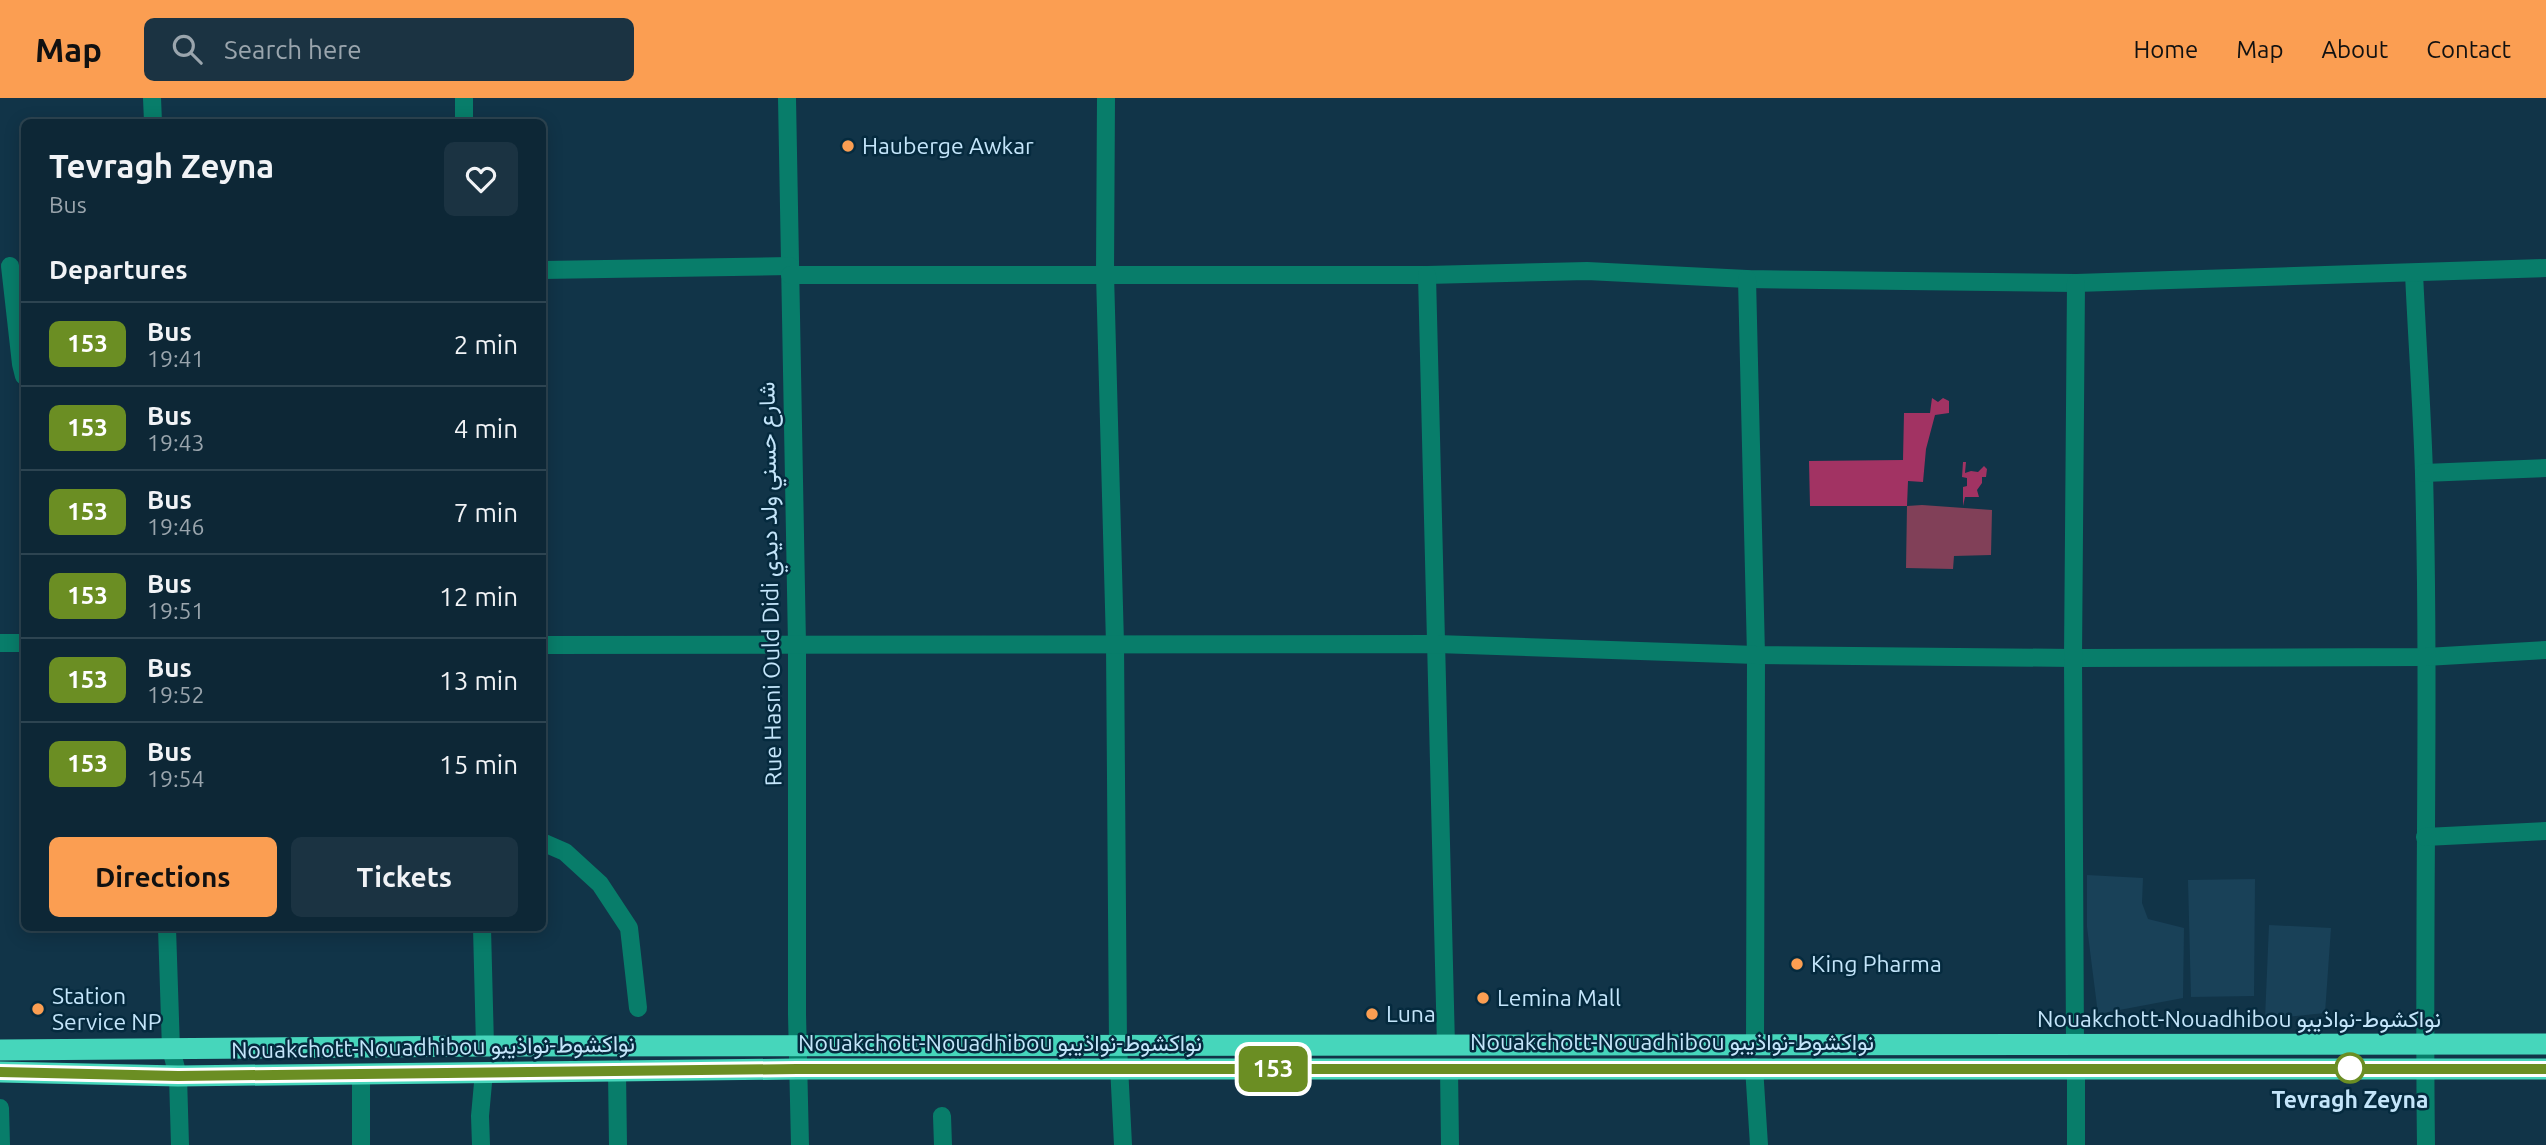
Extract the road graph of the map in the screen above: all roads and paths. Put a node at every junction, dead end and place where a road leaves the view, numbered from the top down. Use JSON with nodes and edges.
{"nodes":[{"id":1,"x":152,"y":98,"type":"edge"},
{"id":2,"x":464,"y":98,"type":"edge"},
{"id":3,"x":787,"y":98,"type":"edge"},
{"id":4,"x":1106,"y":98,"type":"edge"},
{"id":5,"x":153,"y":119,"type":"edge"},
{"id":6,"x":464,"y":119,"type":"edge"},
{"id":7,"x":12,"y":266,"type":"edge"},
{"id":8,"x":2546,"y":268,"type":"edge"},
{"id":9,"x":546,"y":270,"type":"edge"},
{"id":10,"x":790,"y":271,"type":"junction"},
{"id":11,"x":2414,"y":273,"type":"junction"},
{"id":12,"x":1105,"y":274,"type":"junction"},
{"id":13,"x":1427,"y":275,"type":"junction"},
{"id":14,"x":1747,"y":279,"type":"junction"},
{"id":15,"x":2076,"y":283,"type":"junction"},
{"id":16,"x":21,"y":364,"type":"edge"},
{"id":17,"x":2546,"y":468,"type":"edge"},
{"id":18,"x":2424,"y":473,"type":"junction"},
{"id":19,"x":0,"y":643,"type":"edge"},
{"id":20,"x":21,"y":643,"type":"edge"},
{"id":21,"x":1115,"y":644,"type":"junction"},
{"id":22,"x":1437,"y":644,"type":"junction"},
{"id":23,"x":546,"y":645,"type":"edge"},
{"id":24,"x":797,"y":645,"type":"junction"},
{"id":25,"x":2546,"y":650,"type":"edge"},
{"id":26,"x":1756,"y":655,"type":"junction"},
{"id":27,"x":2426,"y":657,"type":"junction"},
{"id":28,"x":2073,"y":658,"type":"junction"},
{"id":29,"x":2546,"y":831,"type":"edge"},
{"id":30,"x":2425,"y":837,"type":"junction"},
{"id":31,"x":546,"y":844,"type":"edge"},
{"id":32,"x":167,"y":931,"type":"edge"},
{"id":33,"x":482,"y":931,"type":"edge"},
{"id":34,"x":638,"y":1008,"type":"dead end"},
{"id":35,"x":2546,"y":1044,"type":"edge"},
{"id":36,"x":1755,"y":1045,"type":"junction"},
{"id":37,"x":2424,"y":1045,"type":"junction"},
{"id":38,"x":485,"y":1046,"type":"junction"},
{"id":39,"x":797,"y":1046,"type":"junction"},
{"id":40,"x":1118,"y":1046,"type":"junction"},
{"id":41,"x":1446,"y":1046,"type":"junction"},
{"id":42,"x":2075,"y":1046,"type":"junction"},
{"id":43,"x":0,"y":1049,"type":"edge"},
{"id":44,"x":171,"y":1049,"type":"junction"},
{"id":45,"x":1754,"y":1067,"type":"junction"},
{"id":46,"x":1449,"y":1068,"type":"junction"},
{"id":47,"x":797,"y":1069,"type":"junction"},
{"id":48,"x":1119,"y":1069,"type":"junction"},
{"id":49,"x":2424,"y":1069,"type":"junction"},
{"id":50,"x":2546,"y":1069,"type":"edge"},
{"id":51,"x":2076,"y":1070,"type":"junction"},
{"id":52,"x":0,"y":1072,"type":"edge"},
{"id":53,"x":484,"y":1072,"type":"junction"},
{"id":54,"x":617,"y":1072,"type":"junction"},
{"id":55,"x":361,"y":1075,"type":"junction"},
{"id":56,"x":178,"y":1076,"type":"junction"},
{"id":57,"x":0,"y":1108,"type":"edge"},
{"id":58,"x":942,"y":1116,"type":"dead end"},
{"id":59,"x":1,"y":1145,"type":"edge"},
{"id":60,"x":180,"y":1145,"type":"edge"},
{"id":61,"x":361,"y":1145,"type":"edge"},
{"id":62,"x":481,"y":1145,"type":"edge"},
{"id":63,"x":618,"y":1145,"type":"edge"},
{"id":64,"x":800,"y":1145,"type":"edge"},
{"id":65,"x":943,"y":1145,"type":"edge"},
{"id":66,"x":1123,"y":1145,"type":"edge"},
{"id":67,"x":1450,"y":1145,"type":"edge"},
{"id":68,"x":1759,"y":1145,"type":"edge"},
{"id":69,"x":2076,"y":1145,"type":"edge"},
{"id":70,"x":2426,"y":1145,"type":"edge"}],
"edges":[{"from":1,"to":5,"type":"street"},
{"from":2,"to":6,"type":"street"},
{"from":3,"to":10,"type":"street","name":"Rue Hasni Ould Didi شارع حسني ولد ديدي"},
{"from":4,"to":12,"type":"street"},
{"from":7,"to":16,"type":"street"},
{"from":8,"to":11,"type":"street"},
{"from":9,"to":10,"type":"street"},
{"from":10,"to":12,"type":"street"},
{"from":10,"to":24,"type":"street","name":"Rue Hasni Ould Didi شارع حسني ولد ديدي"},
{"from":11,"to":15,"type":"street"},
{"from":11,"to":18,"type":"street"},
{"from":12,"to":13,"type":"street"},
{"from":12,"to":21,"type":"street"},
{"from":13,"to":14,"type":"street"},
{"from":13,"to":22,"type":"street"},
{"from":14,"to":15,"type":"street"},
{"from":14,"to":26,"type":"street"},
{"from":15,"to":28,"type":"street"},
{"from":17,"to":18,"type":"street"},
{"from":18,"to":27,"type":"street"},
{"from":19,"to":20,"type":"street"},
{"from":21,"to":22,"type":"street"},
{"from":21,"to":24,"type":"street"},
{"from":21,"to":40,"type":"street"},
{"from":22,"to":26,"type":"street"},
{"from":22,"to":41,"type":"street"},
{"from":23,"to":24,"type":"street"},
{"from":24,"to":39,"type":"street","name":"Rue Hasni Ould Didi شارع حسني ولد ديدي"},
{"from":25,"to":27,"type":"street"},
{"from":26,"to":28,"type":"street"},
{"from":26,"to":36,"type":"street"},
{"from":27,"to":28,"type":"street"},
{"from":27,"to":30,"type":"street"},
{"from":28,"to":42,"type":"street"},
{"from":29,"to":30,"type":"street"},
{"from":30,"to":37,"type":"street"},
{"from":31,"to":34,"type":"street"},
{"from":32,"to":44,"type":"street"},
{"from":33,"to":38,"type":"street"},
{"from":35,"to":37,"type":"highway","name":"Nouakchott-Nouadhibou نواكشوط-نواذيبو"},
{"from":36,"to":41,"type":"highway","name":"Nouakchott-Nouadhibou نواكشوط-نواذيبو"},
{"from":36,"to":42,"type":"highway","name":"Nouakchott-Nouadhibou نواكشوط-نواذيبو"},
{"from":37,"to":42,"type":"highway","name":"Nouakchott-Nouadhibou نواكشوط-نواذيبو"},
{"from":37,"to":49,"type":"street"},
{"from":38,"to":39,"type":"highway","name":"Nouakchott-Nouadhibou نواكشوط-نواذيبو"},
{"from":38,"to":44,"type":"highway","name":"Nouakchott-Nouadhibou نواكشوط-نواذيبو"},
{"from":39,"to":40,"type":"highway","name":"Nouakchott-Nouadhibou نواكشوط-نواذيبو"},
{"from":39,"to":47,"type":"street","name":"Rue Hasni Ould Didi شارع حسني ولد ديدي"},
{"from":40,"to":41,"type":"highway","name":"Nouakchott-Nouadhibou نواكشوط-نواذيبو"},
{"from":40,"to":48,"type":"street"},
{"from":43,"to":44,"type":"highway","name":"Nouakchott-Nouadhibou نواكشوط-نواذيبو"},
{"from":44,"to":56,"type":"street"},
{"from":45,"to":46,"type":"highway","name":"Nouakchott-Nouadhibou نواكشوط-نواذيبو"},
{"from":45,"to":51,"type":"highway","name":"Nouakchott-Nouadhibou نواكشوط-نواذيبو"},
{"from":45,"to":68,"type":"street"},
{"from":46,"to":48,"type":"highway","name":"Nouakchott-Nouadhibou نواكشوط-نواذيبو"},
{"from":46,"to":67,"type":"street"},
{"from":47,"to":48,"type":"highway","name":"Nouakchott-Nouadhibou نواكشوط-نواذيبو"},
{"from":47,"to":54,"type":"highway","name":"Nouakchott-Nouadhibou نواكشوط-نواذيبو"},
{"from":47,"to":64,"type":"street","name":"Rue Hasni Ould Didi شارع حسني ولد ديدي"},
{"from":48,"to":66,"type":"street"},
{"from":49,"to":50,"type":"highway","name":"Nouakchott-Nouadhibou نواكشوط-نواذيبو"},
{"from":49,"to":51,"type":"highway","name":"Nouakchott-Nouadhibou نواكشوط-نواذيبو"},
{"from":49,"to":70,"type":"street"},
{"from":51,"to":69,"type":"street"},
{"from":52,"to":56,"type":"highway","name":"Nouakchott-Nouadhibou نواكشوط-نواذيبو"},
{"from":53,"to":54,"type":"highway","name":"Nouakchott-Nouadhibou نواكشوط-نواذيبو"},
{"from":53,"to":55,"type":"highway","name":"Nouakchott-Nouadhibou نواكشوط-نواذيبو"},
{"from":53,"to":62,"type":"street"},
{"from":54,"to":63,"type":"street"},
{"from":55,"to":56,"type":"highway","name":"Nouakchott-Nouadhibou نواكشوط-نواذيبو"},
{"from":55,"to":61,"type":"street"},
{"from":56,"to":60,"type":"street"},
{"from":57,"to":59,"type":"street"},
{"from":58,"to":65,"type":"street"}]}
